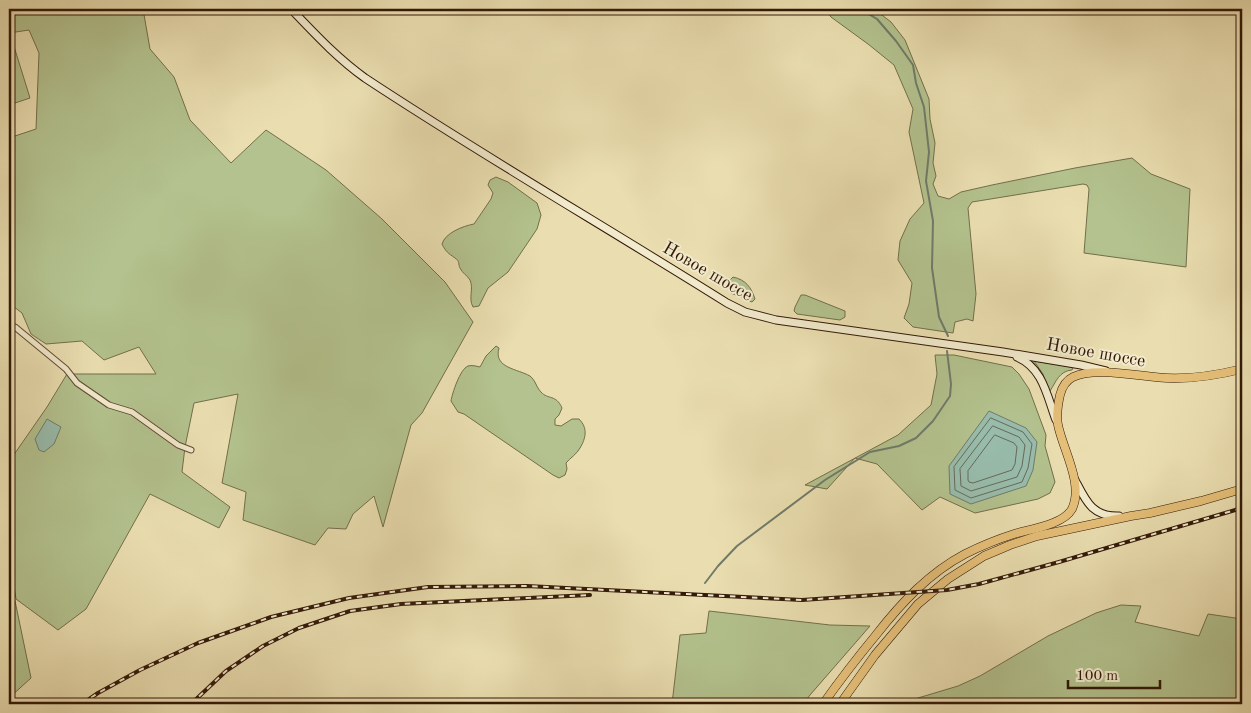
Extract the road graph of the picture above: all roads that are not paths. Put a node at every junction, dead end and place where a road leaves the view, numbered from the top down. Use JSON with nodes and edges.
{"nodes":[{"id":1,"x":291,"y":9,"type":"edge"},
{"id":2,"x":9,"y":327,"type":"edge"},
{"id":3,"x":1003,"y":352,"type":"junction"},
{"id":4,"x":1242,"y":369,"type":"edge"},
{"id":5,"x":1116,"y":373,"type":"junction"},
{"id":6,"x":1058,"y":424,"type":"junction"},
{"id":7,"x":191,"y":450,"type":"dead end"},
{"id":8,"x":1074,"y":480,"type":"junction"},
{"id":9,"x":1242,"y":489,"type":"edge"},
{"id":10,"x":1131,"y":516,"type":"junction"},
{"id":11,"x":823,"y":704,"type":"edge"},
{"id":12,"x":840,"y":704,"type":"edge"}],
"edges":[{"from":1,"to":3,"type":"main road","name":"Новое шоссе"},
{"from":2,"to":7,"type":"street"},
{"from":3,"to":5,"type":"main road","name":"Новое шоссе"},
{"from":3,"to":6,"type":"main road"},
{"from":4,"to":5,"type":"main road","name":"Новое шоссе"},
{"from":5,"to":6,"type":"main road"},
{"from":6,"to":8,"type":"main road"},
{"from":8,"to":10,"type":"main road"},
{"from":8,"to":11,"type":"main road"},
{"from":9,"to":10,"type":"main road"},
{"from":10,"to":12,"type":"main road"}]}
